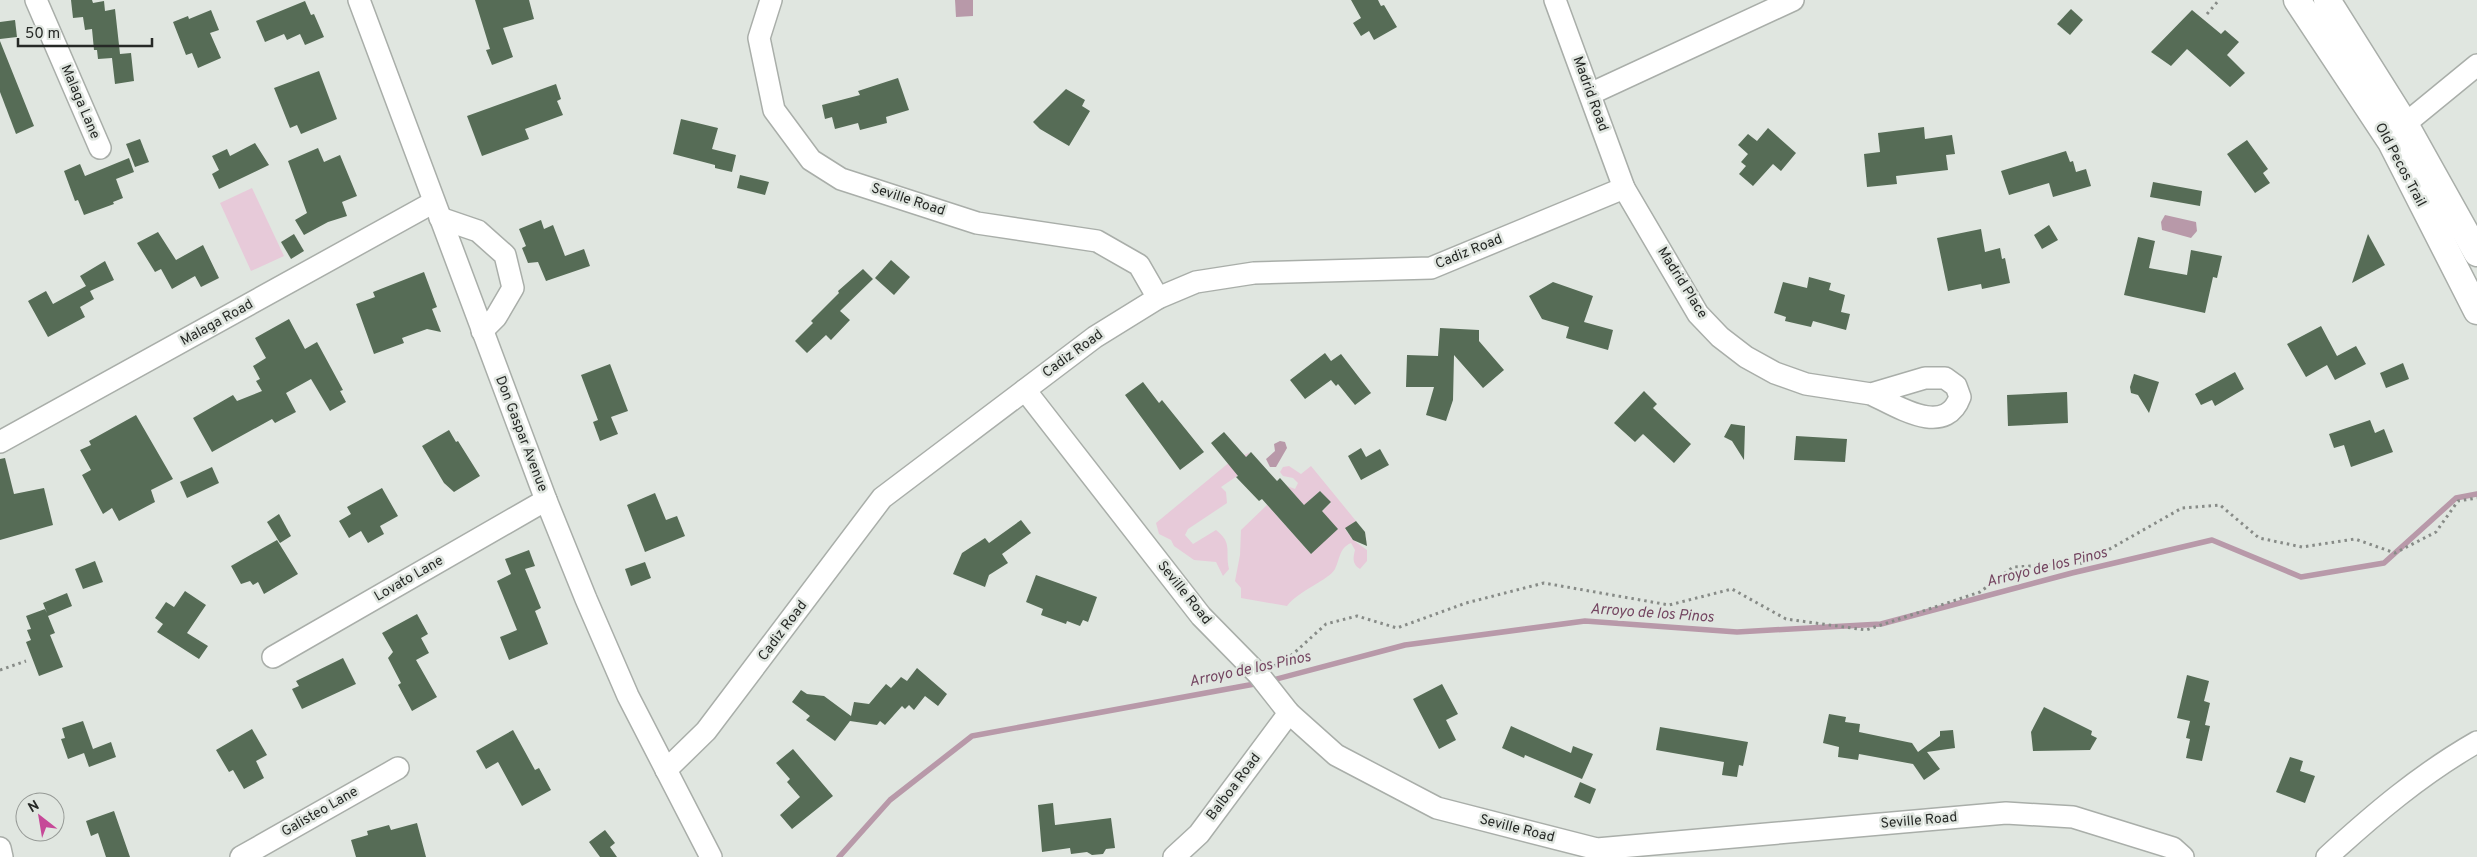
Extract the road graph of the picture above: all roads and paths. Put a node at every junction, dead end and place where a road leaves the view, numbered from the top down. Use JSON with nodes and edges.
{"nodes":[{"id":1,"x":36,"y":0,"type":"edge"},
{"id":2,"x":359,"y":0,"type":"edge"},
{"id":3,"x":771,"y":0,"type":"edge"},
{"id":4,"x":1555,"y":0,"type":"edge"},
{"id":5,"x":1793,"y":0,"type":"edge"},
{"id":6,"x":2218,"y":0,"type":"edge"},
{"id":7,"x":2297,"y":0,"type":"edge"},
{"id":8,"x":2327,"y":0,"type":"edge"},
{"id":9,"x":2207,"y":14,"type":"dead end"},
{"id":10,"x":2477,"y":65,"type":"edge"},
{"id":11,"x":1590,"y":94,"type":"junction"},
{"id":12,"x":2398,"y":133,"type":"junction"},
{"id":13,"x":100,"y":148,"type":"dead end"},
{"id":14,"x":1624,"y":188,"type":"junction"},
{"id":15,"x":437,"y":210,"type":"junction"},
{"id":16,"x":2477,"y":253,"type":"edge"},
{"id":17,"x":1158,"y":298,"type":"junction"},
{"id":18,"x":2477,"y":311,"type":"edge"},
{"id":19,"x":482,"y":331,"type":"junction"},
{"id":20,"x":1024,"y":390,"type":"junction"},
{"id":21,"x":1871,"y":394,"type":"dead end"},
{"id":22,"x":0,"y":442,"type":"edge"},
{"id":23,"x":2477,"y":498,"type":"edge"},
{"id":24,"x":546,"y":500,"type":"junction"},
{"id":25,"x":272,"y":657,"type":"dead end"},
{"id":26,"x":26,"y":661,"type":"dead end"},
{"id":27,"x":0,"y":670,"type":"edge"},
{"id":28,"x":1259,"y":675,"type":"junction"},
{"id":29,"x":1289,"y":713,"type":"junction"},
{"id":30,"x":2477,"y":742,"type":"edge"},
{"id":31,"x":398,"y":768,"type":"dead end"},
{"id":32,"x":666,"y":770,"type":"junction"},
{"id":33,"x":0,"y":848,"type":"edge"},
{"id":34,"x":1595,"y":853,"type":"edge"},
{"id":35,"x":2,"y":857,"type":"edge"},
{"id":36,"x":241,"y":857,"type":"edge"},
{"id":37,"x":711,"y":857,"type":"edge"},
{"id":38,"x":1174,"y":857,"type":"edge"},
{"id":39,"x":2183,"y":857,"type":"edge"},
{"id":40,"x":2327,"y":857,"type":"edge"}],
"edges":[{"from":1,"to":13,"type":"street","name":"Malaga Lane"},
{"from":2,"to":15,"type":"street","name":"Don Gaspar Avenue"},
{"from":3,"to":17,"type":"street","name":"Seville Road"},
{"from":4,"to":11,"type":"street","name":"Madrid Road"},
{"from":5,"to":11,"type":"street"},
{"from":6,"to":9,"type":"path"},
{"from":7,"to":12,"type":"main road","name":"Old Pecos Trail"},
{"from":8,"to":12,"type":"main road","name":"Old Pecos Trail"},
{"from":10,"to":12,"type":"street"},
{"from":11,"to":14,"type":"street","name":"Madrid Road"},
{"from":12,"to":16,"type":"main road","name":"Old Pecos Trail"},
{"from":12,"to":18,"type":"main road","name":"Old Pecos Trail"},
{"from":14,"to":17,"type":"street","name":"Cadiz Road"},
{"from":14,"to":21,"type":"street","name":"Madrid Place"},
{"from":15,"to":19,"type":"street","name":"Don Gaspar Avenue"},
{"from":15,"to":19,"type":"street"},
{"from":15,"to":22,"type":"street","name":"Malaga Road"},
{"from":17,"to":20,"type":"street","name":"Cadiz Road"},
{"from":19,"to":24,"type":"street","name":"Don Gaspar Avenue"},
{"from":20,"to":28,"type":"street","name":"Seville Road"},
{"from":20,"to":32,"type":"street","name":"Cadiz Road"},
{"from":23,"to":28,"type":"path"},
{"from":24,"to":25,"type":"street","name":"Lovato Lane"},
{"from":24,"to":32,"type":"street","name":"Don Gaspar Avenue"},
{"from":26,"to":27,"type":"path"},
{"from":28,"to":29,"type":"street","name":"Seville Road"},
{"from":29,"to":34,"type":"street","name":"Seville Road"},
{"from":29,"to":38,"type":"street","name":"Balboa Road"},
{"from":30,"to":40,"type":"street"},
{"from":31,"to":36,"type":"street","name":"Galisteo Lane"},
{"from":32,"to":37,"type":"street","name":"Don Gaspar Avenue"},
{"from":33,"to":35,"type":"street"},
{"from":34,"to":39,"type":"street","name":"Seville Road"}]}
